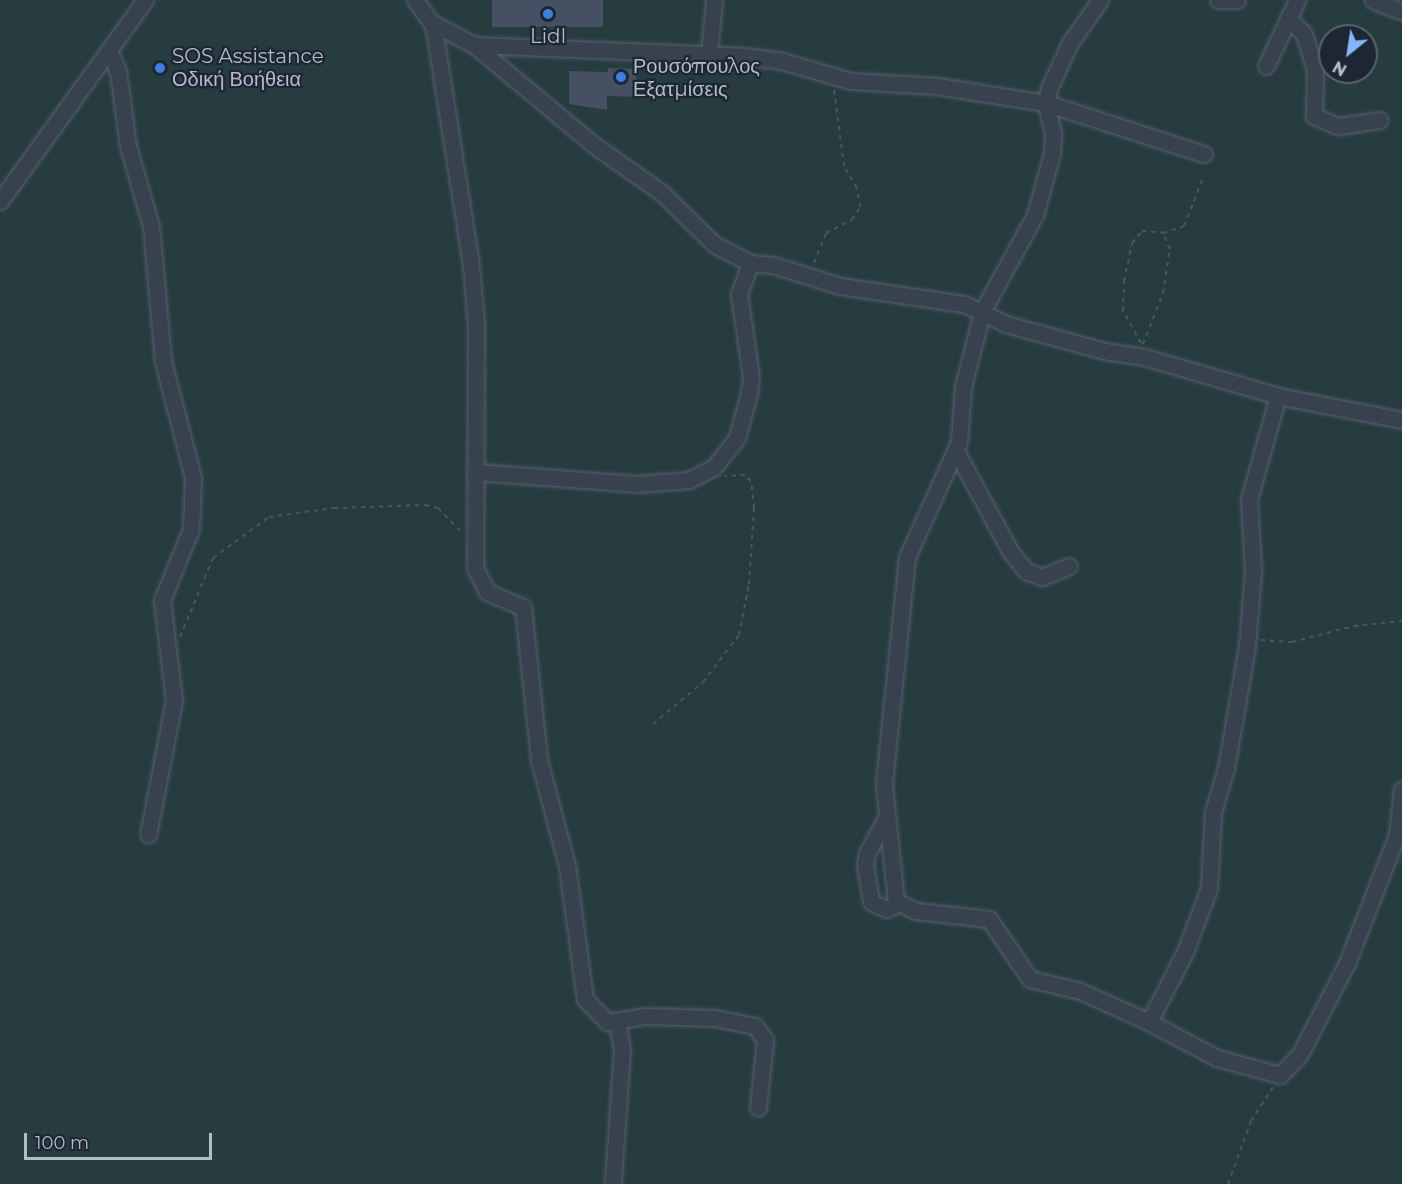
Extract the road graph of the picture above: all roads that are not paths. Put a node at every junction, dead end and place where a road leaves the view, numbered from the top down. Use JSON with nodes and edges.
{"nodes":[{"id":1,"x":145,"y":0,"type":"edge"},
{"id":2,"x":415,"y":0,"type":"edge"},
{"id":3,"x":714,"y":0,"type":"edge"},
{"id":4,"x":1100,"y":0,"type":"edge"},
{"id":5,"x":1218,"y":0,"type":"edge"},
{"id":6,"x":1237,"y":0,"type":"edge"},
{"id":7,"x":1297,"y":0,"type":"edge"},
{"id":8,"x":1373,"y":0,"type":"edge"},
{"id":9,"x":1402,"y":12,"type":"edge"},
{"id":10,"x":1288,"y":18,"type":"junction"},
{"id":11,"x":432,"y":23,"type":"junction"},
{"id":12,"x":474,"y":45,"type":"junction"},
{"id":13,"x":109,"y":51,"type":"junction"},
{"id":14,"x":709,"y":53,"type":"junction"},
{"id":15,"x":1266,"y":66,"type":"dead end"},
{"id":16,"x":1046,"y":103,"type":"junction"},
{"id":17,"x":1380,"y":120,"type":"dead end"},
{"id":18,"x":1204,"y":154,"type":"dead end"},
{"id":19,"x":0,"y":201,"type":"edge"},
{"id":20,"x":750,"y":263,"type":"junction"},
{"id":21,"x":982,"y":312,"type":"junction"},
{"id":22,"x":1278,"y":396,"type":"junction"},
{"id":23,"x":1402,"y":420,"type":"edge"},
{"id":24,"x":956,"y":451,"type":"junction"},
{"id":25,"x":475,"y":472,"type":"junction"},
{"id":26,"x":1069,"y":566,"type":"dead end"},
{"id":27,"x":1402,"y":789,"type":"edge"},
{"id":28,"x":887,"y":816,"type":"junction"},
{"id":29,"x":148,"y":835,"type":"dead end"},
{"id":30,"x":898,"y":903,"type":"junction"},
{"id":31,"x":617,"y":1021,"type":"junction"},
{"id":32,"x":1149,"y":1022,"type":"junction"},
{"id":33,"x":758,"y":1108,"type":"dead end"},
{"id":34,"x":613,"y":1180,"type":"dead end"}],
"edges":[{"from":1,"to":13,"type":"street"},
{"from":2,"to":11,"type":"street"},
{"from":3,"to":14,"type":"street"},
{"from":4,"to":16,"type":"street"},
{"from":5,"to":6,"type":"street"},
{"from":7,"to":10,"type":"street"},
{"from":8,"to":9,"type":"street"},
{"from":10,"to":15,"type":"street"},
{"from":10,"to":17,"type":"street"},
{"from":11,"to":12,"type":"street"},
{"from":11,"to":25,"type":"street"},
{"from":12,"to":14,"type":"street"},
{"from":12,"to":20,"type":"street"},
{"from":13,"to":19,"type":"street"},
{"from":13,"to":29,"type":"street"},
{"from":14,"to":16,"type":"street"},
{"from":16,"to":18,"type":"street"},
{"from":16,"to":21,"type":"street"},
{"from":20,"to":21,"type":"street"},
{"from":20,"to":25,"type":"street"},
{"from":21,"to":22,"type":"street"},
{"from":21,"to":24,"type":"street"},
{"from":22,"to":23,"type":"street"},
{"from":22,"to":32,"type":"street"},
{"from":24,"to":26,"type":"street"},
{"from":24,"to":28,"type":"street"},
{"from":25,"to":31,"type":"street"},
{"from":27,"to":32,"type":"street"},
{"from":28,"to":30,"type":"street"},
{"from":28,"to":30,"type":"street"},
{"from":30,"to":32,"type":"street"},
{"from":31,"to":33,"type":"street"},
{"from":31,"to":34,"type":"street"}]}
